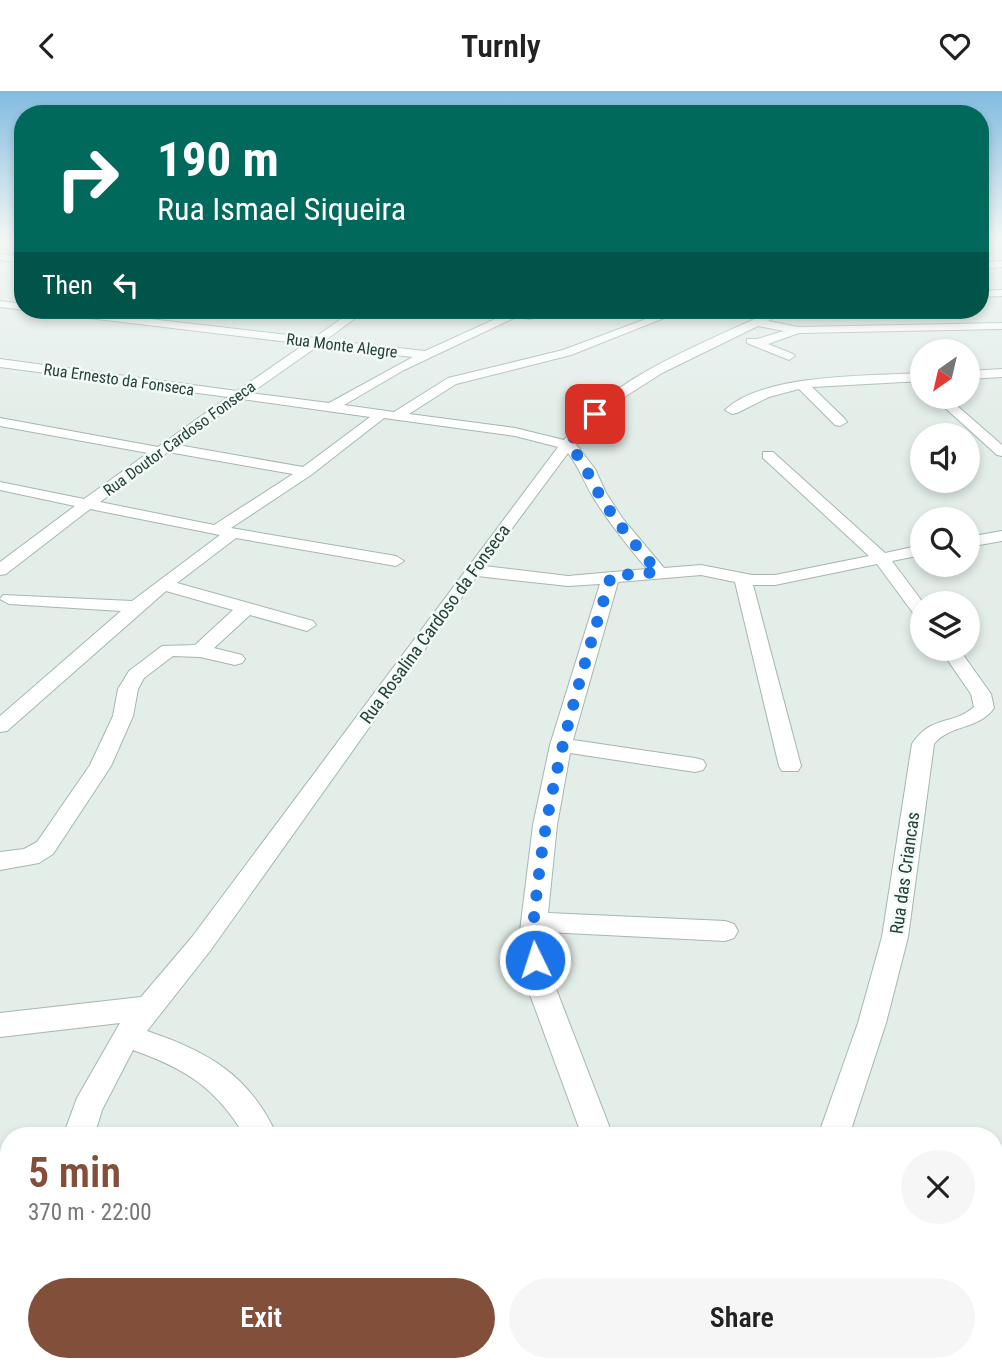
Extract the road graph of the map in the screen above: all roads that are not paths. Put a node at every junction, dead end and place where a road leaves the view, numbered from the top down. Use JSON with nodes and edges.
{"nodes":[{"id":1,"x":122,"y":319,"type":"edge"},
{"id":2,"x":348,"y":319,"type":"edge"},
{"id":3,"x":504,"y":319,"type":"edge"},
{"id":4,"x":638,"y":319,"type":"edge"},
{"id":5,"x":656,"y":319,"type":"edge"},
{"id":6,"x":762,"y":319,"type":"edge"},
{"id":7,"x":755,"y":322,"type":"junction"},
{"id":8,"x":638,"y":326,"type":"junction"},
{"id":9,"x":1002,"y":326,"type":"edge"},
{"id":10,"x":798,"y":330,"type":"junction"},
{"id":11,"x":729,"y":335,"type":"junction"},
{"id":12,"x":314,"y":342,"type":"junction"},
{"id":13,"x":758,"y":343,"type":"junction"},
{"id":14,"x":427,"y":355,"type":"junction"},
{"id":15,"x":789,"y":356,"type":"dead end"},
{"id":16,"x":0,"y":363,"type":"edge"},
{"id":17,"x":1002,"y":373,"type":"edge"},
{"id":18,"x":980,"y":374,"type":"edge"},
{"id":19,"x":910,"y":379,"type":"edge"},
{"id":20,"x":802,"y":384,"type":"junction"},
{"id":21,"x":239,"y":394,"type":"junction"},
{"id":22,"x":332,"y":407,"type":"junction"},
{"id":23,"x":953,"y":409,"type":"edge"},
{"id":24,"x":732,"y":410,"type":"dead end"},
{"id":25,"x":389,"y":415,"type":"junction"},
{"id":26,"x":0,"y":422,"type":"edge"},
{"id":27,"x":840,"y":422,"type":"dead end"},
{"id":28,"x":569,"y":445,"type":"junction"},
{"id":29,"x":162,"y":449,"type":"junction"},
{"id":30,"x":1002,"y":452,"type":"edge"},
{"id":31,"x":768,"y":455,"type":"dead end"},
{"id":32,"x":306,"y":472,"type":"junction"},
{"id":33,"x":0,"y":486,"type":"edge"},
{"id":34,"x":87,"y":504,"type":"junction"},
{"id":35,"x":225,"y":532,"type":"junction"},
{"id":36,"x":1002,"y":536,"type":"edge"},
{"id":37,"x":980,"y":540,"type":"edge"},
{"id":38,"x":910,"y":552,"type":"edge"},
{"id":39,"x":881,"y":558,"type":"junction"},
{"id":40,"x":396,"y":561,"type":"dead end"},
{"id":41,"x":0,"y":570,"type":"edge"},
{"id":42,"x":473,"y":570,"type":"junction"},
{"id":43,"x":658,"y":572,"type":"junction"},
{"id":44,"x":611,"y":576,"type":"junction"},
{"id":45,"x":743,"y":578,"type":"junction"},
{"id":46,"x":164,"y":585,"type":"junction"},
{"id":47,"x":910,"y":597,"type":"edge"},
{"id":48,"x":9,"y":599,"type":"dead end"},
{"id":49,"x":137,"y":607,"type":"junction"},
{"id":50,"x":244,"y":610,"type":"junction"},
{"id":51,"x":307,"y":625,"type":"dead end"},
{"id":52,"x":200,"y":651,"type":"junction"},
{"id":53,"x":235,"y":659,"type":"dead end"},
{"id":54,"x":958,"y":661,"type":"edge"},
{"id":55,"x":993,"y":710,"type":"edge"},
{"id":56,"x":0,"y":726,"type":"edge"},
{"id":57,"x":561,"y":745,"type":"junction"},
{"id":58,"x":695,"y":765,"type":"dead end"},
{"id":59,"x":790,"y":766,"type":"dead end"},
{"id":60,"x":0,"y":861,"type":"edge"},
{"id":61,"x":533,"y":922,"type":"junction"},
{"id":62,"x":724,"y":931,"type":"dead end"},
{"id":63,"x":147,"y":1008,"type":"junction"},
{"id":64,"x":0,"y":1025,"type":"edge"},
{"id":65,"x":126,"y":1036,"type":"junction"},
{"id":66,"x":81,"y":1127,"type":"edge"},
{"id":67,"x":256,"y":1127,"type":"edge"},
{"id":68,"x":595,"y":1127,"type":"edge"},
{"id":69,"x":836,"y":1127,"type":"edge"}],
"edges":[{"from":1,"to":12,"type":"street","name":"Rua Monte Alegre"},
{"from":2,"to":12,"type":"street","name":"Rua Doutor Cardoso Fonseca"},
{"from":3,"to":14,"type":"street"},
{"from":4,"to":8,"type":"street"},
{"from":5,"to":8,"type":"street"},
{"from":6,"to":7,"type":"street","name":"Rua Rosalina Cardoso da Fonseca"},
{"from":7,"to":10,"type":"street"},
{"from":7,"to":11,"type":"street","name":"Rua Rosalina Cardoso da Fonseca"},
{"from":8,"to":25,"type":"street"},
{"from":9,"to":10,"type":"street"},
{"from":10,"to":13,"type":"street"},
{"from":11,"to":13,"type":"street"},
{"from":11,"to":28,"type":"street","name":"Rua Rosalina Cardoso da Fonseca"},
{"from":12,"to":14,"type":"street","name":"Rua Monte Alegre"},
{"from":12,"to":21,"type":"street","name":"Rua Doutor Cardoso Fonseca"},
{"from":13,"to":15,"type":"street"},
{"from":14,"to":22,"type":"street"},
{"from":16,"to":21,"type":"street","name":"Rua Ernesto da Fonseca"},
{"from":17,"to":18,"type":"street"},
{"from":19,"to":20,"type":"street"},
{"from":20,"to":24,"type":"street"},
{"from":20,"to":27,"type":"street"},
{"from":21,"to":22,"type":"street","name":"Rua Ernesto da Fonseca"},
{"from":21,"to":29,"type":"street","name":"Rua Doutor Cardoso Fonseca"},
{"from":22,"to":25,"type":"street","name":"Rua Ernesto da Fonseca"},
{"from":23,"to":30,"type":"street"},
{"from":25,"to":28,"type":"street","name":"Rua Ernesto da Fonseca"},
{"from":25,"to":32,"type":"street"},
{"from":26,"to":29,"type":"street"},
{"from":28,"to":42,"type":"street","name":"Rua Rosalina Cardoso da Fonseca"},
{"from":28,"to":43,"type":"street"},
{"from":29,"to":32,"type":"street"},
{"from":29,"to":34,"type":"street","name":"Rua Doutor Cardoso Fonseca"},
{"from":31,"to":39,"type":"street"},
{"from":32,"to":35,"type":"street"},
{"from":33,"to":34,"type":"street"},
{"from":34,"to":35,"type":"street"},
{"from":34,"to":41,"type":"street","name":"Rua Doutor Cardoso Fonseca"},
{"from":35,"to":40,"type":"street"},
{"from":35,"to":46,"type":"street"},
{"from":36,"to":37,"type":"street"},
{"from":38,"to":39,"type":"street"},
{"from":39,"to":45,"type":"street"},
{"from":39,"to":47,"type":"street"},
{"from":42,"to":44,"type":"street"},
{"from":42,"to":63,"type":"street","name":"Rua Rosalina Cardoso da Fonseca"},
{"from":43,"to":44,"type":"street"},
{"from":43,"to":45,"type":"street"},
{"from":44,"to":57,"type":"street"},
{"from":45,"to":59,"type":"street"},
{"from":46,"to":49,"type":"street"},
{"from":46,"to":50,"type":"street"},
{"from":48,"to":49,"type":"street"},
{"from":49,"to":56,"type":"street"},
{"from":50,"to":51,"type":"street"},
{"from":50,"to":52,"type":"street"},
{"from":52,"to":53,"type":"street"},
{"from":52,"to":60,"type":"street"},
{"from":54,"to":55,"type":"street","name":"Rua das Criancas"},
{"from":55,"to":69,"type":"street","name":"Rua das Criancas"},
{"from":57,"to":58,"type":"street"},
{"from":57,"to":61,"type":"street"},
{"from":61,"to":62,"type":"street"},
{"from":61,"to":68,"type":"street"},
{"from":63,"to":64,"type":"street"},
{"from":63,"to":65,"type":"street","name":"Rua Rosalina Cardoso da Fonseca"},
{"from":65,"to":66,"type":"street","name":"Rua Rosalina Cardoso da Fonseca"},
{"from":65,"to":67,"type":"street"}]}
